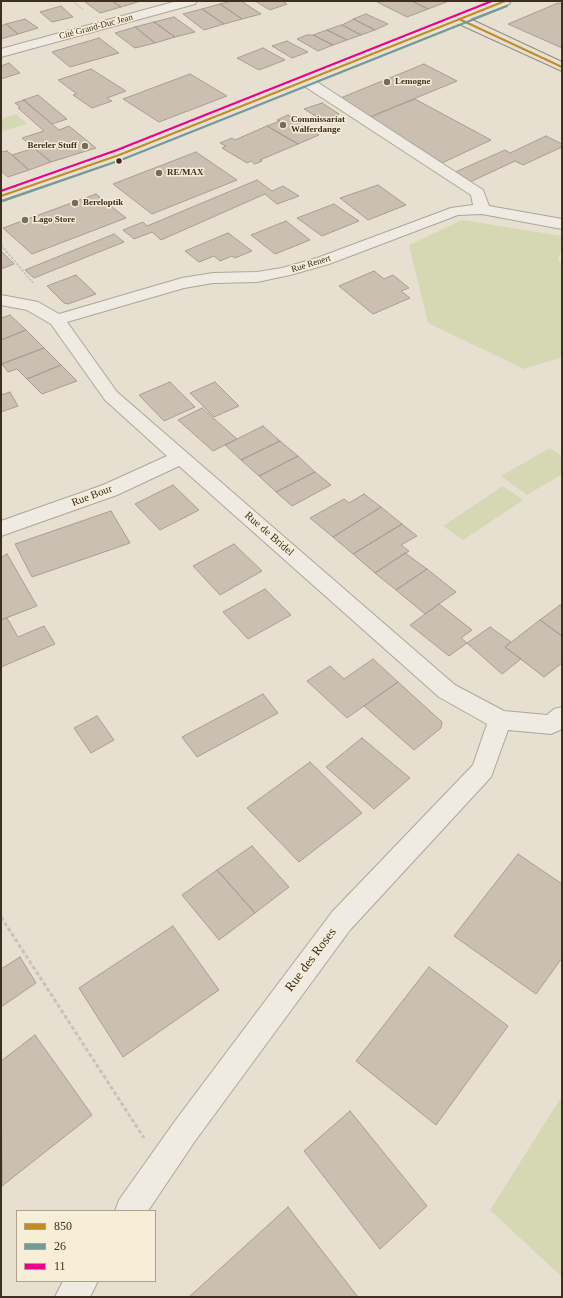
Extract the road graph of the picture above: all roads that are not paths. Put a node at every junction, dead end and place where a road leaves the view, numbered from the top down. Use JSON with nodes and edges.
{"nodes":[{"id":1,"x":191,"y":1,"type":"edge"},
{"id":2,"x":499,"y":2,"type":"edge"},
{"id":3,"x":459,"y":20,"type":"junction"},
{"id":4,"x":1,"y":53,"type":"edge"},
{"id":5,"x":562,"y":67,"type":"edge"},
{"id":6,"x":306,"y":81,"type":"junction"},
{"id":7,"x":1,"y":196,"type":"edge"},
{"id":8,"x":482,"y":209,"type":"junction"},
{"id":9,"x":562,"y":224,"type":"edge"},
{"id":10,"x":1,"y":300,"type":"edge"},
{"id":11,"x":57,"y":320,"type":"junction"},
{"id":12,"x":181,"y":457,"type":"junction"},
{"id":13,"x":1,"y":529,"type":"edge"},
{"id":14,"x":500,"y":720,"type":"junction"},
{"id":15,"x":558,"y":723,"type":"edge"},
{"id":16,"x":131,"y":1210,"type":"edge"},
{"id":17,"x":81,"y":1282,"type":"edge"},
{"id":18,"x":71,"y":1297,"type":"edge"}],
"edges":[{"from":1,"to":4,"type":"street","name":"Cité Grand-Duc Jean"},
{"from":2,"to":3,"type":"main road"},
{"from":3,"to":5,"type":"main road"},
{"from":3,"to":6,"type":"main road"},
{"from":6,"to":7,"type":"main road"},
{"from":6,"to":8,"type":"street"},
{"from":8,"to":9,"type":"street","name":"Rue Renert"},
{"from":8,"to":11,"type":"street","name":"Rue Renert"},
{"from":10,"to":11,"type":"street","name":"Rue de Bridel"},
{"from":11,"to":12,"type":"street","name":"Rue de Bridel"},
{"from":12,"to":13,"type":"street","name":"Rue Bour"},
{"from":12,"to":14,"type":"street","name":"Rue de Bridel"},
{"from":14,"to":15,"type":"street","name":"Rue de Bridel"},
{"from":14,"to":16,"type":"street","name":"Rue des Roses"},
{"from":17,"to":18,"type":"street"}]}
